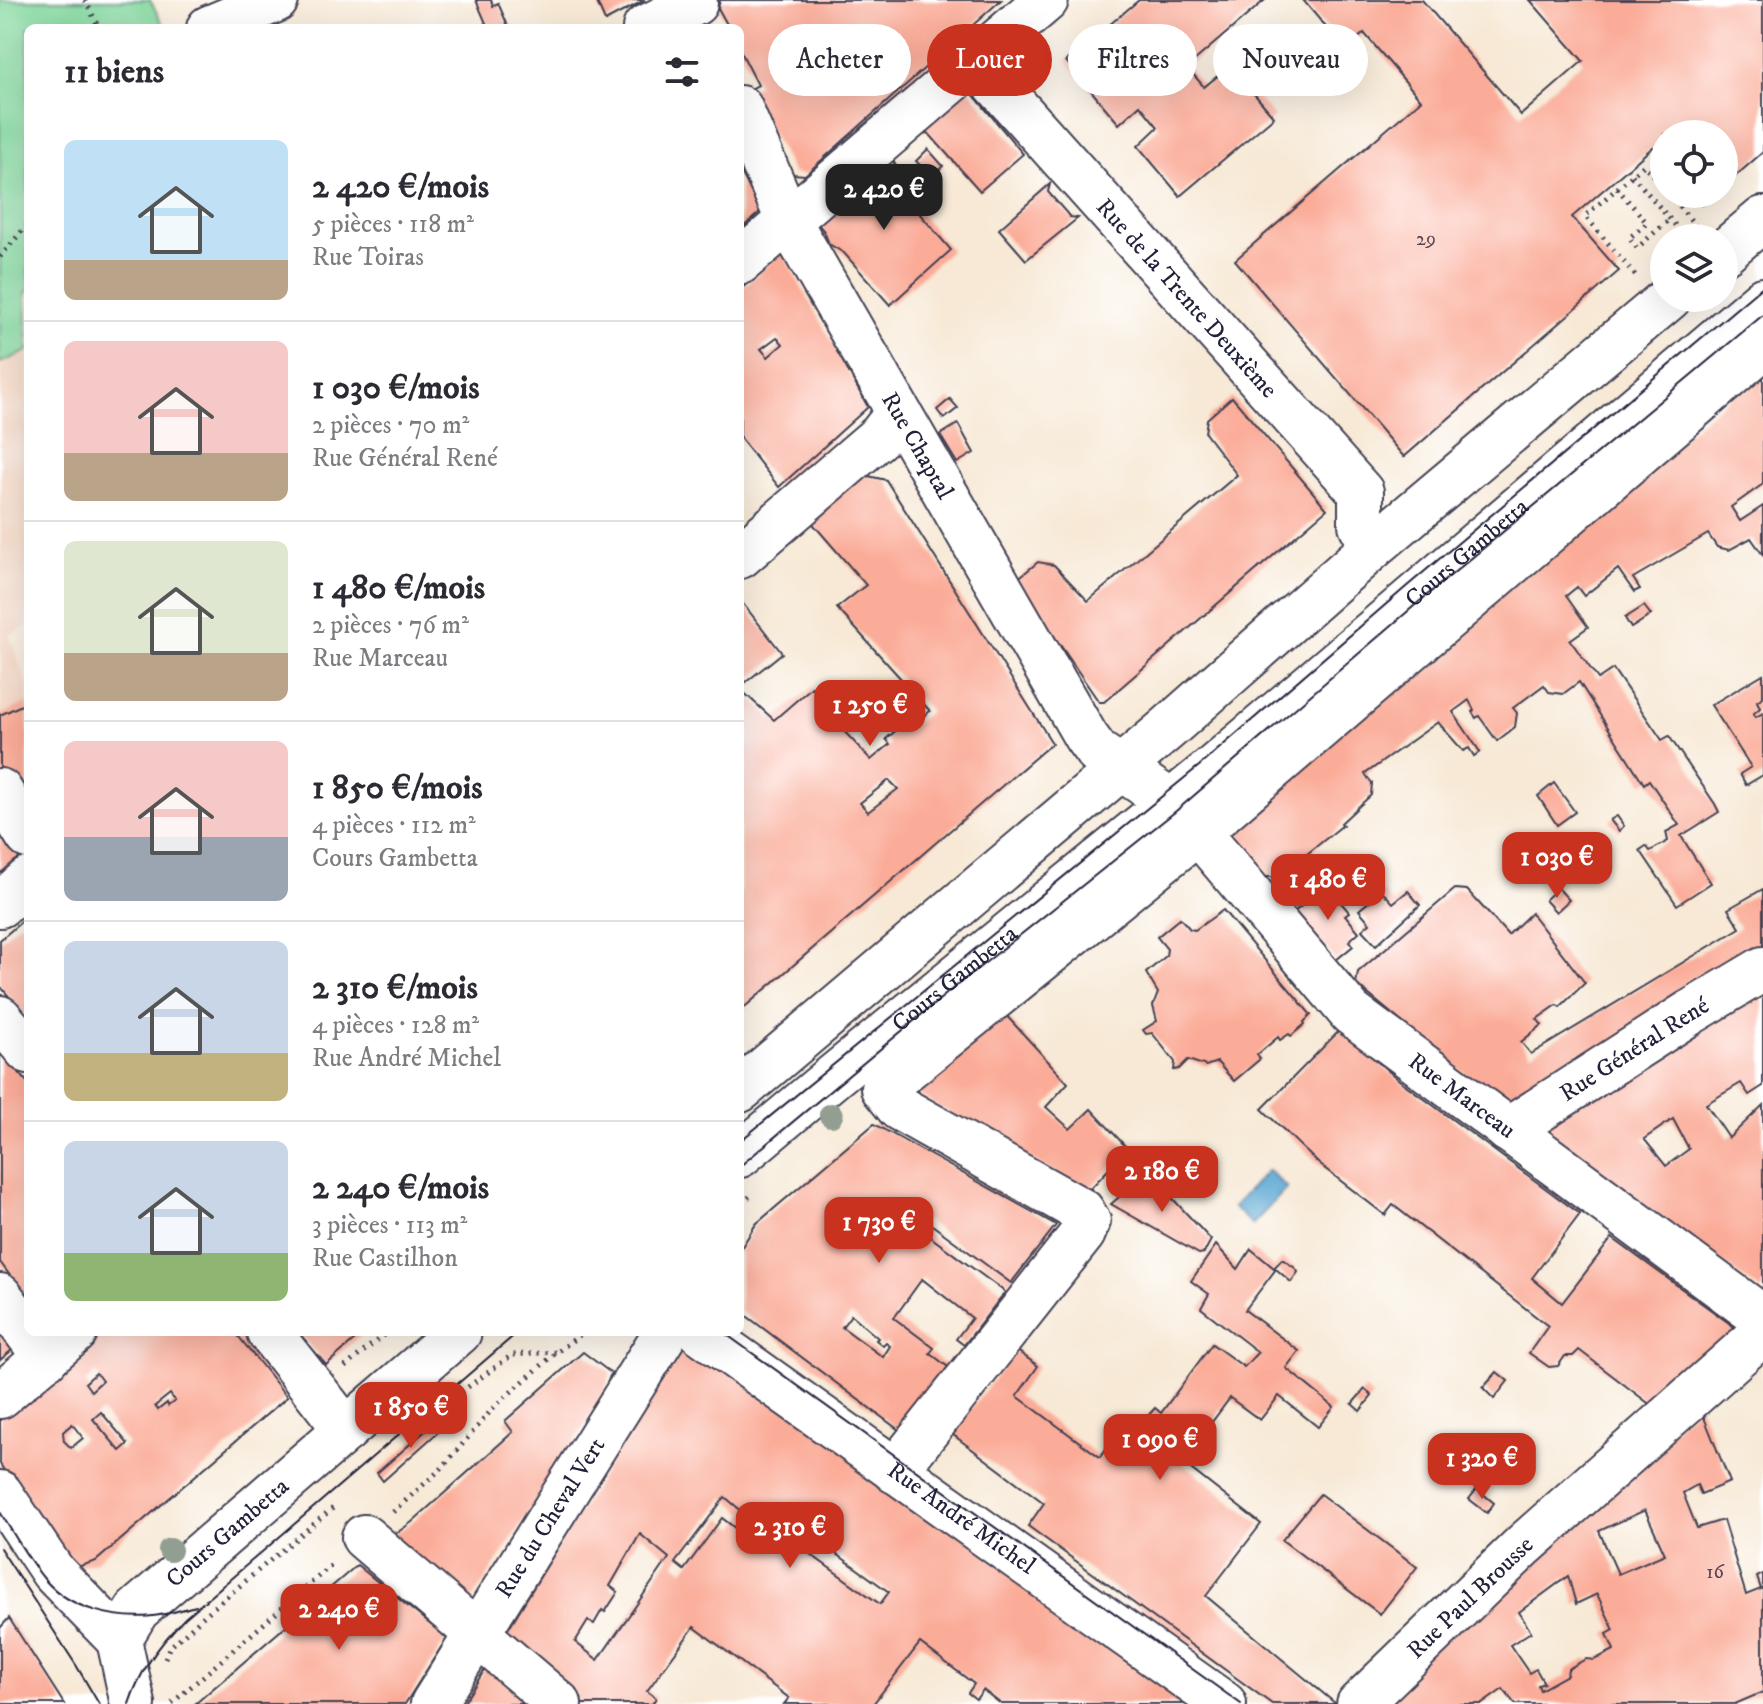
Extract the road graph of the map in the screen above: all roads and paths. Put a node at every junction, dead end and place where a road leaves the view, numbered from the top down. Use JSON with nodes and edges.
{"nodes":[{"id":1,"x":85,"y":0,"type":"edge"},
{"id":2,"x":276,"y":0,"type":"edge"},
{"id":3,"x":1046,"y":0,"type":"edge"},
{"id":4,"x":698,"y":10,"type":"edge"},
{"id":5,"x":97,"y":24,"type":"edge"},
{"id":6,"x":219,"y":24,"type":"edge"},
{"id":7,"x":657,"y":24,"type":"edge"},
{"id":8,"x":1018,"y":24,"type":"edge"},
{"id":9,"x":934,"y":96,"type":"edge"},
{"id":10,"x":1006,"y":96,"type":"edge"},
{"id":11,"x":744,"y":117,"type":"edge"},
{"id":12,"x":1627,"y":169,"type":"dead end"},
{"id":13,"x":1650,"y":172,"type":"edge"},
{"id":14,"x":1632,"y":176,"type":"junction"},
{"id":15,"x":1617,"y":188,"type":"junction"},
{"id":16,"x":1682,"y":208,"type":"edge"},
{"id":17,"x":1670,"y":219,"type":"junction"},
{"id":18,"x":1763,"y":219,"type":"edge"},
{"id":19,"x":788,"y":220,"type":"junction"},
{"id":20,"x":1674,"y":224,"type":"edge"},
{"id":21,"x":1696,"y":224,"type":"edge"},
{"id":22,"x":24,"y":229,"type":"edge"},
{"id":23,"x":1738,"y":230,"type":"edge"},
{"id":24,"x":0,"y":257,"type":"edge"},
{"id":25,"x":744,"y":258,"type":"edge"},
{"id":26,"x":1650,"y":286,"type":"edge"},
{"id":27,"x":1650,"y":296,"type":"edge"},
{"id":28,"x":1763,"y":300,"type":"edge"},
{"id":29,"x":1763,"y":347,"type":"edge"},
{"id":30,"x":898,"y":413,"type":"junction"},
{"id":31,"x":1373,"y":547,"type":"junction"},
{"id":32,"x":744,"y":553,"type":"edge"},
{"id":33,"x":1121,"y":767,"type":"junction"},
{"id":34,"x":0,"y":791,"type":"edge"},
{"id":35,"x":1184,"y":818,"type":"junction"},
{"id":36,"x":24,"y":830,"type":"edge"},
{"id":37,"x":24,"y":884,"type":"edge"},
{"id":38,"x":0,"y":905,"type":"edge"},
{"id":39,"x":1763,"y":969,"type":"edge"},
{"id":40,"x":0,"y":1018,"type":"edge"},
{"id":41,"x":24,"y":1046,"type":"edge"},
{"id":42,"x":744,"y":1087,"type":"edge"},
{"id":43,"x":1508,"y":1130,"type":"junction"},
{"id":44,"x":744,"y":1152,"type":"edge"},
{"id":45,"x":0,"y":1296,"type":"edge"},
{"id":46,"x":24,"y":1316,"type":"edge"},
{"id":47,"x":1763,"y":1318,"type":"edge"},
{"id":48,"x":1763,"y":1333,"type":"edge"},
{"id":49,"x":273,"y":1336,"type":"edge"},
{"id":50,"x":384,"y":1336,"type":"edge"},
{"id":51,"x":452,"y":1336,"type":"edge"},
{"id":52,"x":664,"y":1336,"type":"edge"},
{"id":53,"x":707,"y":1336,"type":"edge"},
{"id":54,"x":60,"y":1345,"type":"edge"},
{"id":55,"x":557,"y":1352,"type":"dead end"},
{"id":56,"x":468,"y":1387,"type":"dead end"},
{"id":57,"x":0,"y":1396,"type":"edge"},
{"id":58,"x":339,"y":1404,"type":"junction"},
{"id":59,"x":895,"y":1471,"type":"junction"},
{"id":60,"x":0,"y":1493,"type":"edge"},
{"id":61,"x":333,"y":1508,"type":"dead end"},
{"id":62,"x":210,"y":1513,"type":"dead end"},
{"id":63,"x":364,"y":1537,"type":"dead end"},
{"id":64,"x":479,"y":1633,"type":"junction"},
{"id":65,"x":119,"y":1640,"type":"junction"},
{"id":66,"x":164,"y":1660,"type":"dead end"},
{"id":67,"x":133,"y":1704,"type":"edge"},
{"id":68,"x":433,"y":1704,"type":"edge"},
{"id":69,"x":559,"y":1704,"type":"edge"},
{"id":70,"x":1224,"y":1704,"type":"edge"},
{"id":71,"x":1359,"y":1704,"type":"edge"}],
"edges":[{"from":1,"to":5,"type":"path"},
{"from":2,"to":6,"type":"street"},
{"from":3,"to":8,"type":"street"},
{"from":4,"to":7,"type":"street"},
{"from":9,"to":19,"type":"street"},
{"from":10,"to":31,"type":"street","name":"Rue de la Trente Deuxième"},
{"from":11,"to":19,"type":"street","name":"Rue Chaptal"},
{"from":12,"to":14,"type":"path"},
{"from":13,"to":14,"type":"path"},
{"from":14,"to":15,"type":"path"},
{"from":14,"to":17,"type":"path"},
{"from":15,"to":17,"type":"path"},
{"from":15,"to":26,"type":"path"},
{"from":16,"to":21,"type":"path"},
{"from":17,"to":20,"type":"path"},
{"from":18,"to":23,"type":"street"},
{"from":19,"to":25,"type":"street"},
{"from":19,"to":30,"type":"street","name":"Rue Chaptal"},
{"from":22,"to":24,"type":"path"},
{"from":27,"to":31,"type":"street"},
{"from":28,"to":35,"type":"street","name":"Cours Gambetta"},
{"from":29,"to":35,"type":"street","name":"Cours Gambetta"},
{"from":30,"to":32,"type":"street"},
{"from":30,"to":33,"type":"street","name":"Rue Chaptal"},
{"from":31,"to":33,"type":"street"},
{"from":33,"to":35,"type":"street"},
{"from":33,"to":42,"type":"street"},
{"from":34,"to":36,"type":"street"},
{"from":35,"to":43,"type":"street","name":"Rue Marceau"},
{"from":35,"to":44,"type":"street","name":"Cours Gambetta"},
{"from":35,"to":59,"type":"street","name":"Cours Gambetta"},
{"from":37,"to":38,"type":"street"},
{"from":39,"to":43,"type":"street","name":"Rue Général René"},
{"from":40,"to":41,"type":"street"},
{"from":43,"to":47,"type":"street","name":"Rue Marceau"},
{"from":45,"to":46,"type":"street"},
{"from":48,"to":71,"type":"street","name":"Rue Paul Brousse"},
{"from":49,"to":58,"type":"street"},
{"from":50,"to":58,"type":"path"},
{"from":51,"to":58,"type":"street","name":"Cours Gambetta"},
{"from":52,"to":64,"type":"street","name":"Rue du Cheval Vert"},
{"from":53,"to":59,"type":"street","name":"Rue André Michel"},
{"from":54,"to":57,"type":"street"},
{"from":55,"to":56,"type":"path"},
{"from":58,"to":62,"type":"street"},
{"from":58,"to":65,"type":"street","name":"Cours Gambetta"},
{"from":59,"to":70,"type":"street","name":"Rue André Michel"},
{"from":60,"to":65,"type":"street"},
{"from":61,"to":66,"type":"path"},
{"from":63,"to":64,"type":"street"},
{"from":64,"to":68,"type":"street","name":"Rue du Cheval Vert"},
{"from":64,"to":69,"type":"street"},
{"from":65,"to":67,"type":"street"}]}
